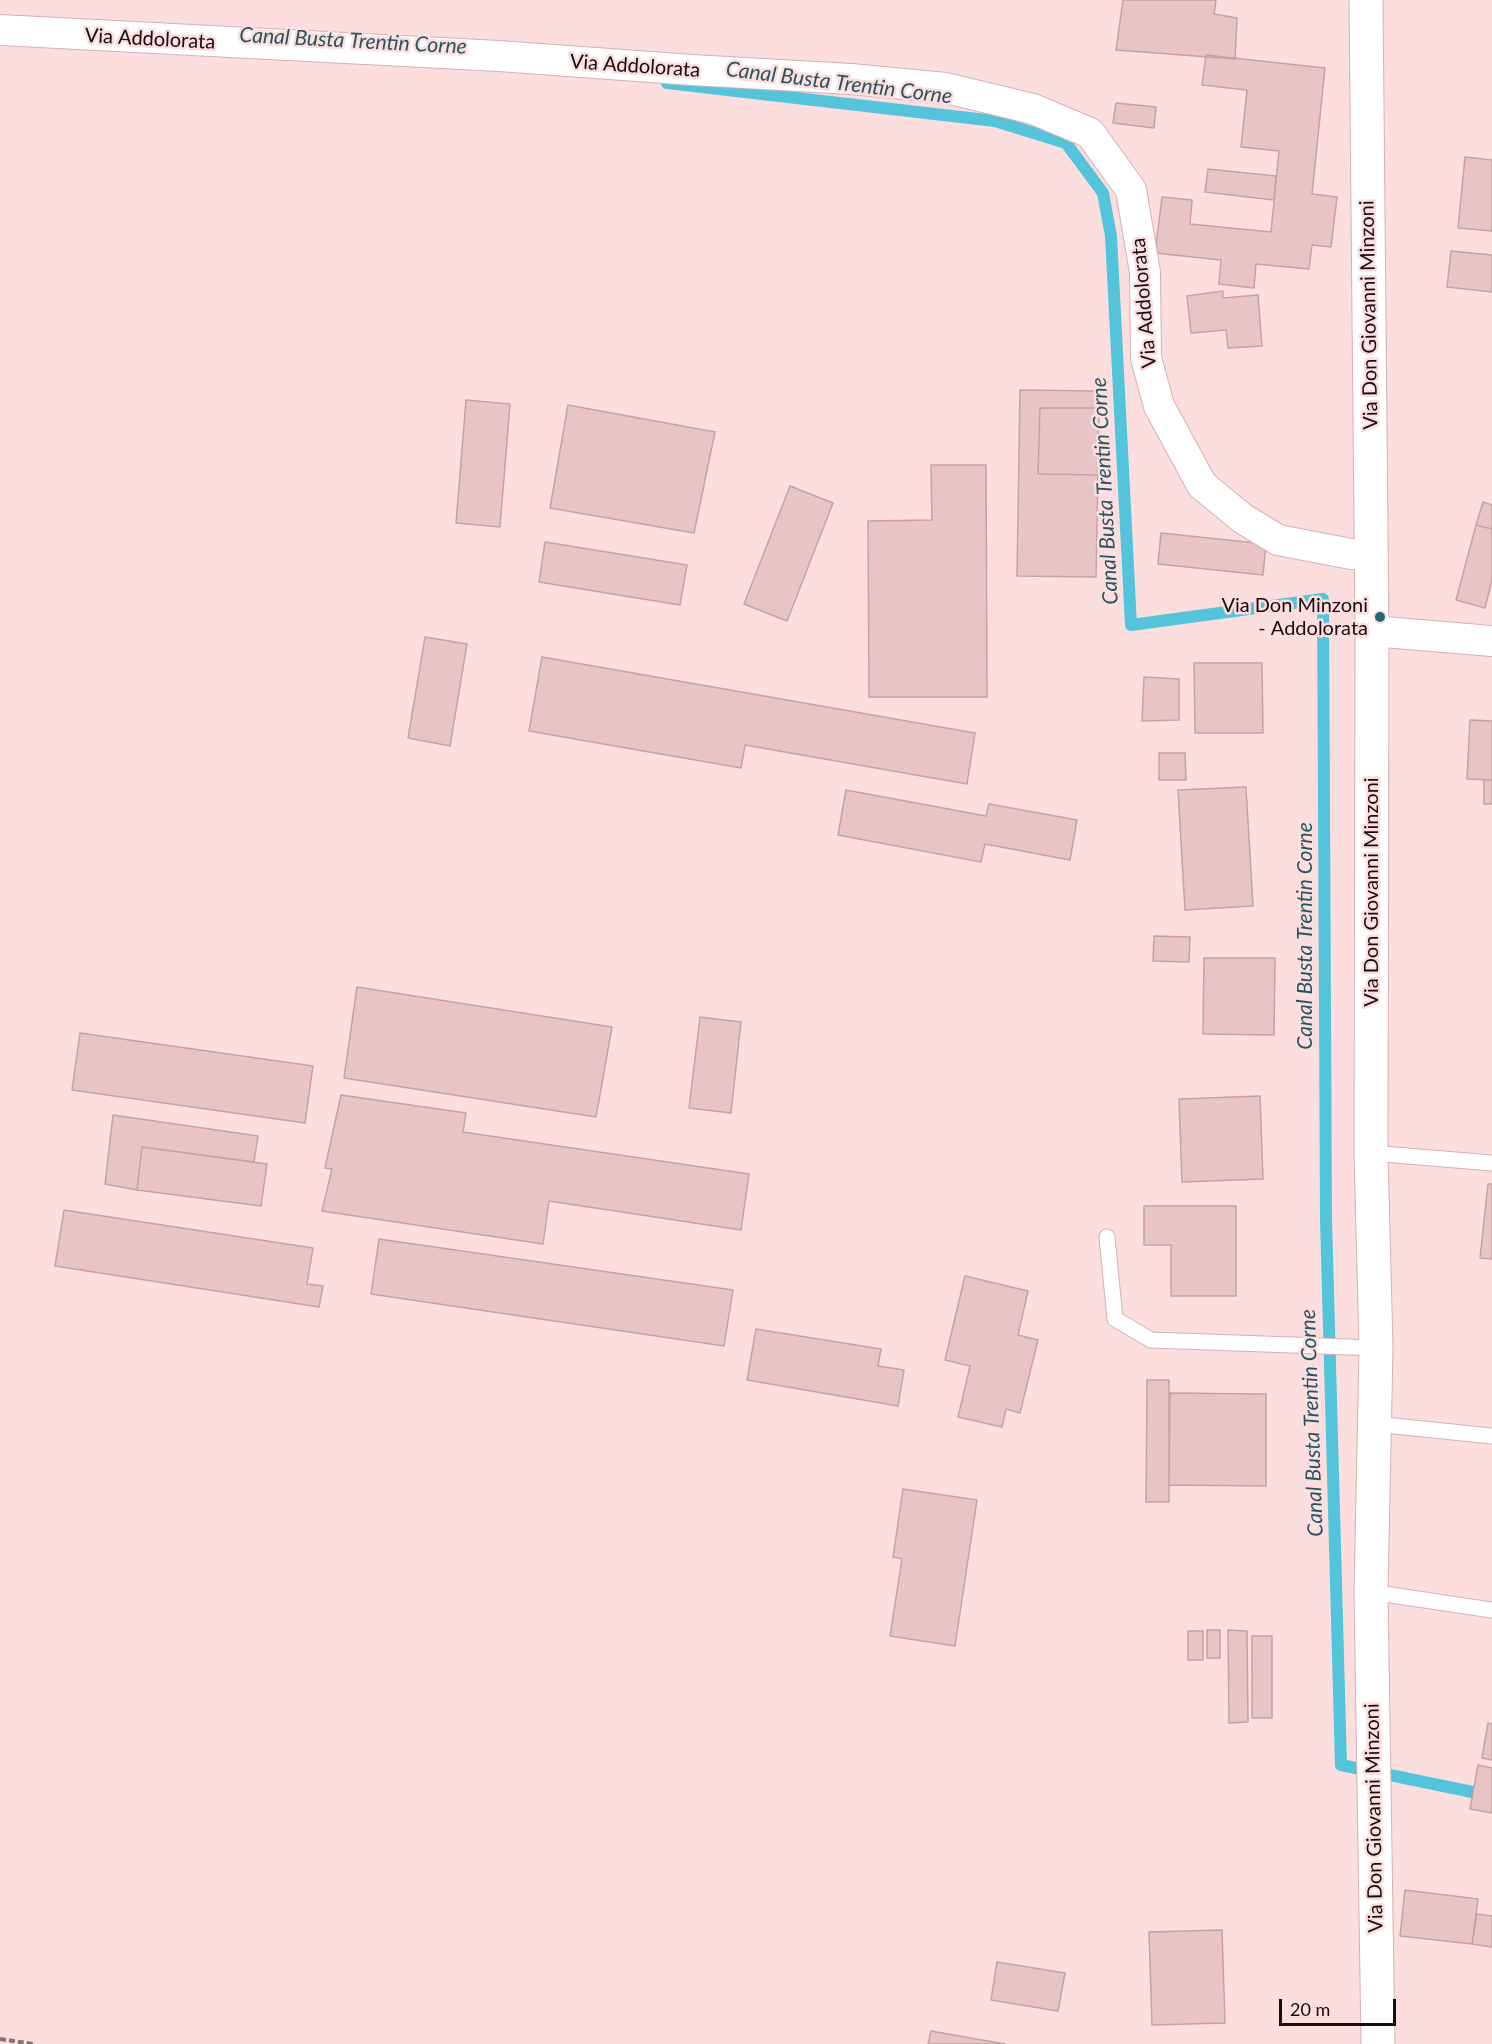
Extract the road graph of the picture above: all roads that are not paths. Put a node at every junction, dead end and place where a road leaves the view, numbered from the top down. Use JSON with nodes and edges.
{"nodes":[{"id":1,"x":1366,"y":0,"type":"edge"},
{"id":2,"x":0,"y":30,"type":"edge"},
{"id":3,"x":1372,"y":555,"type":"junction"},
{"id":4,"x":1372,"y":631,"type":"junction"},
{"id":5,"x":1492,"y":641,"type":"edge"},
{"id":6,"x":1371,"y":1153,"type":"junction"},
{"id":7,"x":1492,"y":1163,"type":"edge"},
{"id":8,"x":1107,"y":1237,"type":"dead end"},
{"id":9,"x":1376,"y":1348,"type":"junction"},
{"id":10,"x":1375,"y":1424,"type":"junction"},
{"id":11,"x":1492,"y":1436,"type":"edge"},
{"id":12,"x":1371,"y":1592,"type":"junction"},
{"id":13,"x":1492,"y":1610,"type":"edge"},
{"id":14,"x":1378,"y":2044,"type":"edge"}],
"edges":[{"from":1,"to":3,"type":"street","name":"Via Don Giovanni Minzoni"},
{"from":2,"to":3,"type":"street","name":"Via Addolorata"},
{"from":3,"to":4,"type":"street","name":"Via Don Giovanni Minzoni"},
{"from":4,"to":5,"type":"street"},
{"from":4,"to":6,"type":"street","name":"Via Don Giovanni Minzoni"},
{"from":6,"to":7,"type":"lane"},
{"from":6,"to":9,"type":"street","name":"Via Don Giovanni Minzoni"},
{"from":8,"to":9,"type":"lane"},
{"from":9,"to":10,"type":"street","name":"Via Don Giovanni Minzoni"},
{"from":10,"to":11,"type":"lane"},
{"from":10,"to":12,"type":"street","name":"Via Don Giovanni Minzoni"},
{"from":12,"to":13,"type":"lane"},
{"from":12,"to":14,"type":"street","name":"Via Don Giovanni Minzoni"}]}
